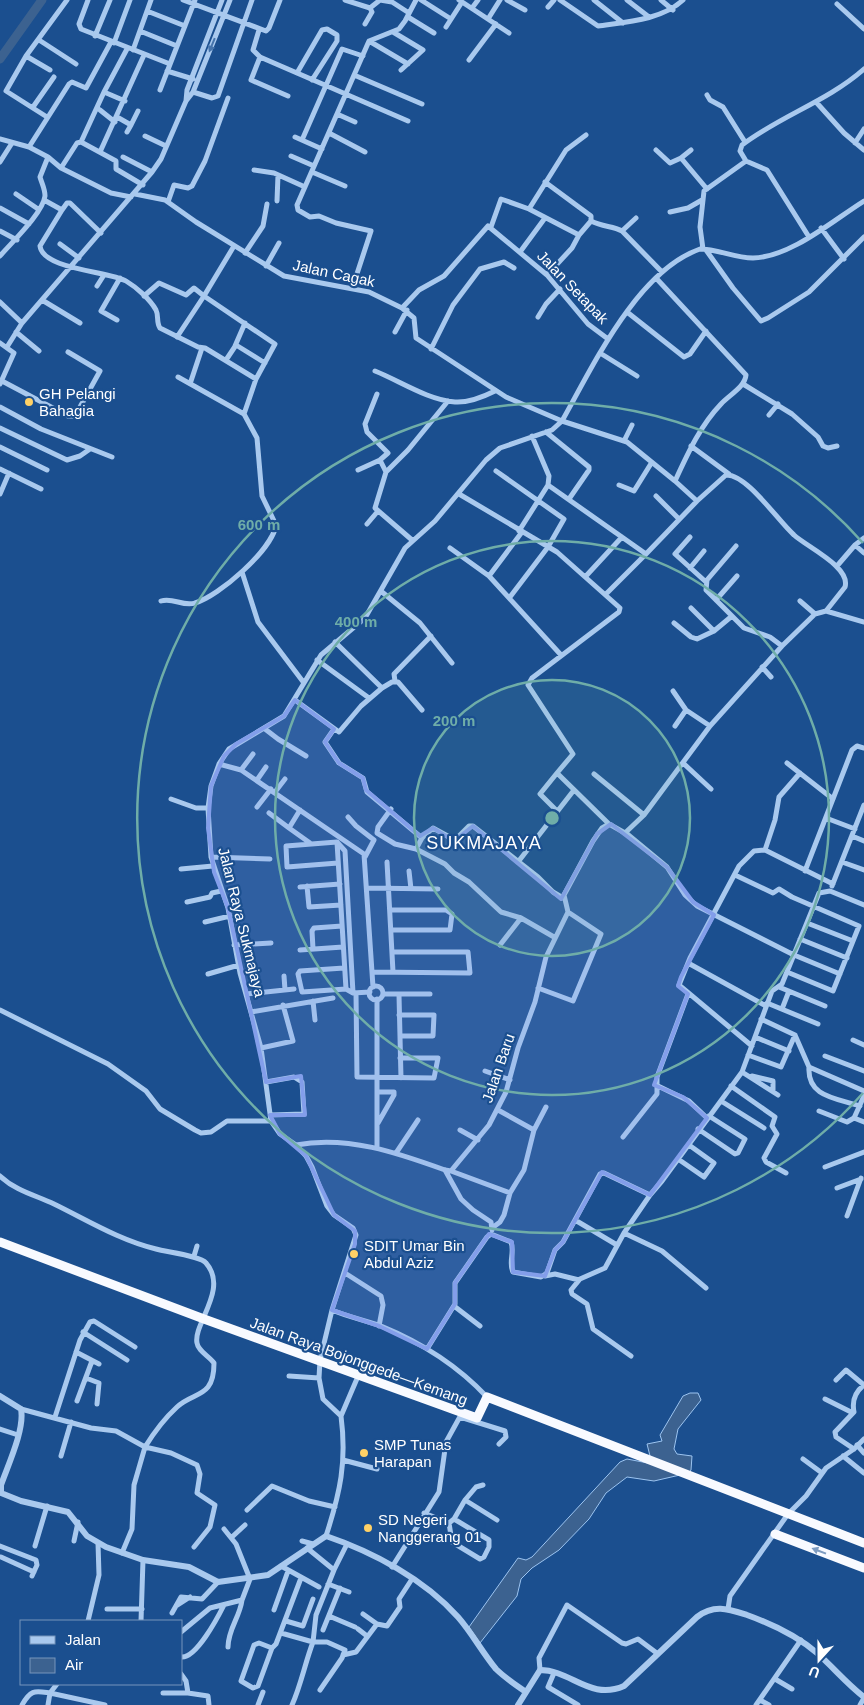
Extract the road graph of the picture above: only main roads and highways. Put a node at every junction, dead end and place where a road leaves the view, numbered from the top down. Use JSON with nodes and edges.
{"nodes":[{"id":1,"x":0,"y":1242,"type":"edge"},
{"id":2,"x":775,"y":1534,"type":"road end"},
{"id":3,"x":864,"y":1543,"type":"edge"},
{"id":4,"x":864,"y":1568,"type":"edge"}],
"edges":[{"from":1,"to":3,"type":"highway","name":"Jalan Raya Bojonggede—Kemang"},
{"from":4,"to":2,"type":"highway","one_way":true}]}
